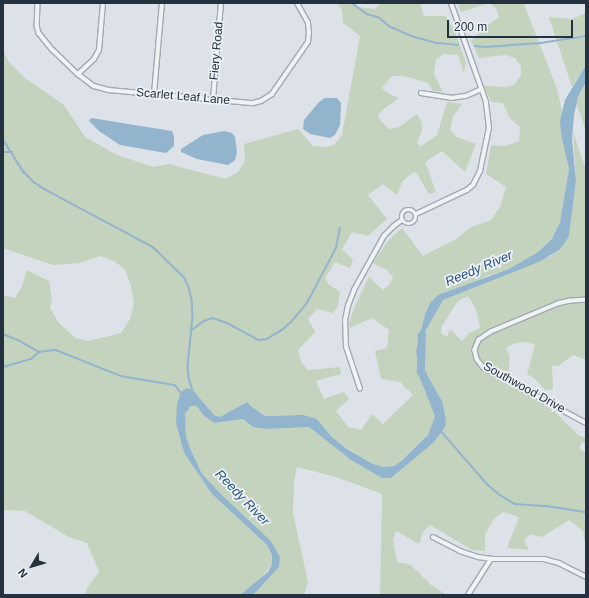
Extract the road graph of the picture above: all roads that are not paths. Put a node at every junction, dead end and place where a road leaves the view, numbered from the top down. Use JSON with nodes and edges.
{"nodes":[{"id":1,"x":38,"y":3,"type":"edge"},
{"id":2,"x":103,"y":3,"type":"edge"},
{"id":3,"x":162,"y":3,"type":"edge"},
{"id":4,"x":221,"y":3,"type":"edge"},
{"id":5,"x":297,"y":3,"type":"edge"},
{"id":6,"x":451,"y":3,"type":"edge"},
{"id":7,"x":78,"y":74,"type":"junction"},
{"id":8,"x":482,"y":90,"type":"junction"},
{"id":9,"x":421,"y":93,"type":"dead end"},
{"id":10,"x":154,"y":94,"type":"junction"},
{"id":11,"x":213,"y":100,"type":"junction"},
{"id":12,"x":416,"y":214,"type":"junction"},
{"id":13,"x":402,"y":220,"type":"junction"},
{"id":14,"x":586,"y":300,"type":"edge"},
{"id":15,"x":360,"y":389,"type":"dead end"},
{"id":16,"x":586,"y":422,"type":"edge"},
{"id":17,"x":433,"y":537,"type":"dead end"},
{"id":18,"x":491,"y":559,"type":"junction"},
{"id":19,"x":586,"y":577,"type":"edge"},
{"id":20,"x":468,"y":595,"type":"edge"}],
"edges":[{"from":1,"to":7,"type":"street","name":"Scarlet Leaf Lane"},
{"from":2,"to":7,"type":"street"},
{"from":3,"to":10,"type":"street"},
{"from":4,"to":11,"type":"street","name":"Fiery Road"},
{"from":5,"to":11,"type":"street","name":"Scarlet Leaf Lane"},
{"from":6,"to":8,"type":"street"},
{"from":7,"to":10,"type":"street","name":"Scarlet Leaf Lane"},
{"from":8,"to":9,"type":"street"},
{"from":8,"to":12,"type":"street"},
{"from":10,"to":11,"type":"street","name":"Scarlet Leaf Lane"},
{"from":12,"to":13,"type":"street"},
{"from":12,"to":13,"type":"street"},
{"from":13,"to":15,"type":"street"},
{"from":14,"to":16,"type":"street","name":"Southwood Drive"},
{"from":17,"to":18,"type":"street"},
{"from":18,"to":19,"type":"street"},
{"from":18,"to":20,"type":"street"}]}
